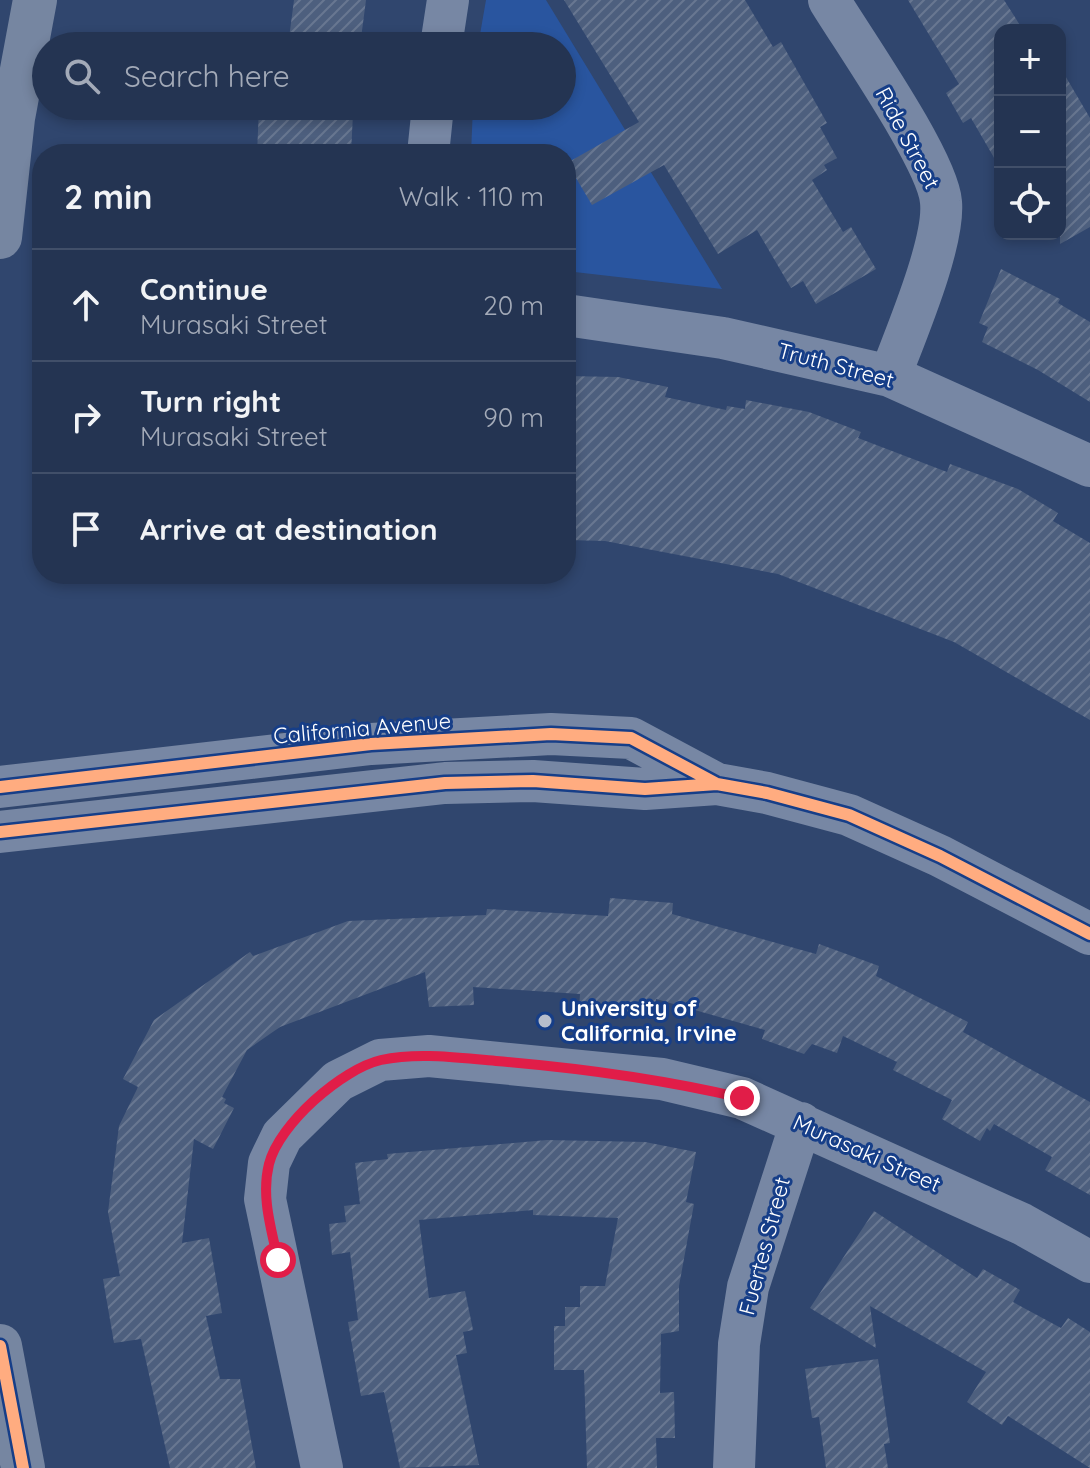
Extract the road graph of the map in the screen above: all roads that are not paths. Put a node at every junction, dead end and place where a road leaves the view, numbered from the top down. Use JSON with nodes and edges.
{"nodes":[{"id":1,"x":35,"y":0,"type":"edge"},
{"id":2,"x":448,"y":0,"type":"edge"},
{"id":3,"x":829,"y":0,"type":"edge"},
{"id":4,"x":443,"y":32,"type":"edge"},
{"id":5,"x":432,"y":120,"type":"edge"},
{"id":6,"x":429,"y":144,"type":"edge"},
{"id":7,"x":0,"y":237,"type":"edge"},
{"id":8,"x":576,"y":316,"type":"edge"},
{"id":9,"x":890,"y":376,"type":"junction"},
{"id":10,"x":1090,"y":466,"type":"edge"},
{"id":11,"x":717,"y":784,"type":"junction"},
{"id":12,"x":0,"y":787,"type":"edge"},
{"id":13,"x":0,"y":832,"type":"edge"},
{"id":14,"x":1090,"y":934,"type":"edge"},
{"id":15,"x":801,"y":1123,"type":"junction"},
{"id":16,"x":1090,"y":1262,"type":"edge"},
{"id":17,"x":0,"y":1346,"type":"edge"},
{"id":18,"x":23,"y":1468,"type":"edge"},
{"id":19,"x":322,"y":1468,"type":"edge"},
{"id":20,"x":734,"y":1468,"type":"edge"}],
"edges":[{"from":1,"to":7,"type":"main road"},
{"from":2,"to":4,"type":"street"},
{"from":3,"to":9,"type":"street","name":"Ride Street"},
{"from":5,"to":6,"type":"street"},
{"from":8,"to":9,"type":"street","name":"Truth Street"},
{"from":9,"to":10,"type":"street","name":"Truth Street"},
{"from":11,"to":12,"type":"street","name":"California Avenue"},
{"from":11,"to":13,"type":"street","name":"California Avenue"},
{"from":11,"to":14,"type":"street","name":"California Avenue"},
{"from":15,"to":16,"type":"street","name":"Murasaki Street"},
{"from":15,"to":19,"type":"street","name":"Murasaki Street"},
{"from":15,"to":20,"type":"street","name":"Fuertes Street"},
{"from":17,"to":18,"type":"main road"}]}
